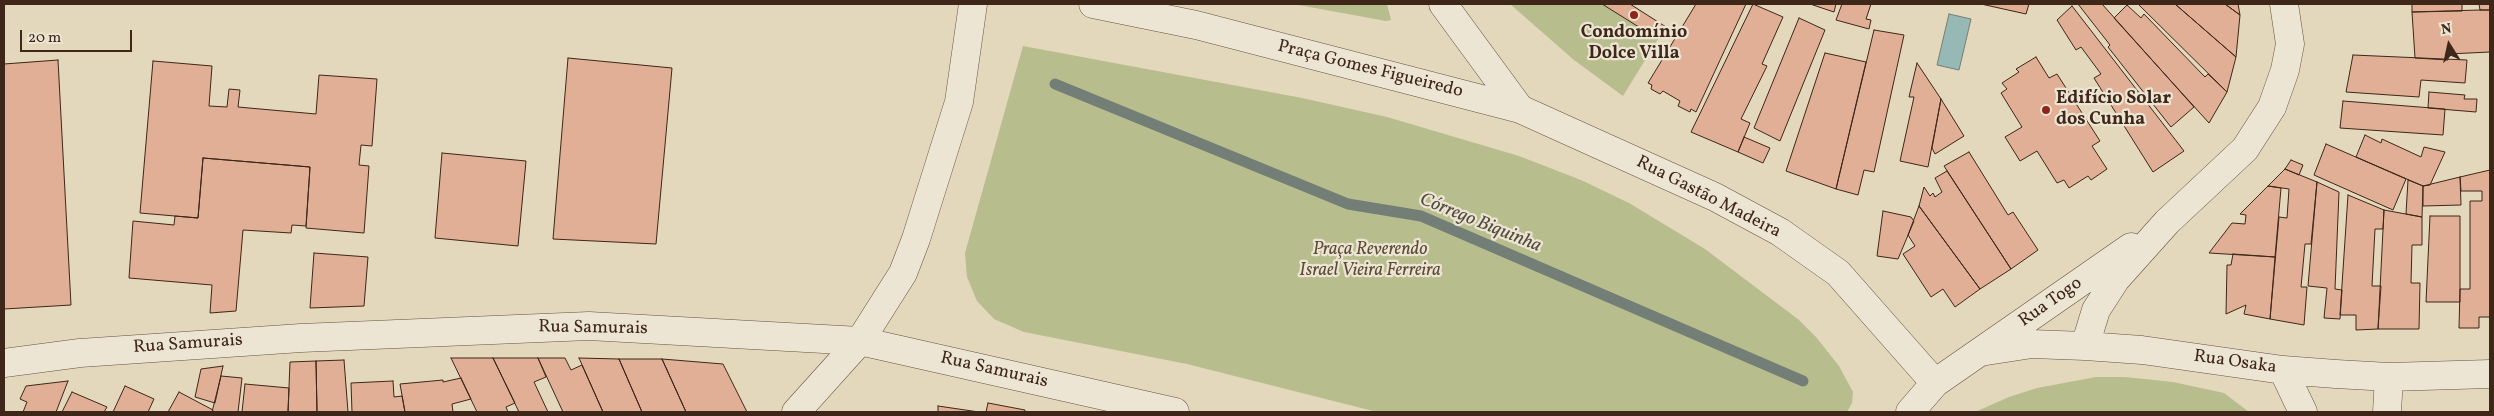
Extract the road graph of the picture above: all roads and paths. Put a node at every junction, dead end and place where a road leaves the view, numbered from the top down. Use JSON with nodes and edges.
{"nodes":[{"id":1,"x":973,"y":4,"type":"edge"},
{"id":2,"x":1093,"y":4,"type":"edge"},
{"id":3,"x":1443,"y":4,"type":"edge"},
{"id":4,"x":2284,"y":4,"type":"edge"},
{"id":5,"x":1520,"y":109,"type":"junction"},
{"id":6,"x":2167,"y":222,"type":"junction"},
{"id":7,"x":860,"y":340,"type":"junction"},
{"id":8,"x":2085,"y":346,"type":"junction"},
{"id":9,"x":1980,"y":352,"type":"junction"},
{"id":10,"x":4,"y":363,"type":"edge"},
{"id":11,"x":2283,"y":370,"type":"junction"},
{"id":12,"x":2490,"y":374,"type":"edge"},
{"id":13,"x":2388,"y":376,"type":"junction"},
{"id":14,"x":1936,"y":384,"type":"junction"},
{"id":15,"x":796,"y":412,"type":"edge"},
{"id":16,"x":1175,"y":412,"type":"edge"},
{"id":17,"x":1910,"y":412,"type":"edge"},
{"id":18,"x":2304,"y":412,"type":"edge"},
{"id":19,"x":2387,"y":412,"type":"edge"}],
"edges":[{"from":1,"to":7,"type":"street"},
{"from":2,"to":5,"type":"street","name":"Praça Gomes Figueiredo"},
{"from":3,"to":5,"type":"street"},
{"from":4,"to":6,"type":"street","name":"Rua Togo"},
{"from":5,"to":14,"type":"street","name":"Rua Gastão Madeira"},
{"from":6,"to":8,"type":"street","name":"Rua Togo"},
{"from":6,"to":9,"type":"street","name":"Rua Togo"},
{"from":7,"to":10,"type":"street","name":"Rua Samurais"},
{"from":7,"to":15,"type":"street"},
{"from":7,"to":16,"type":"street","name":"Rua Samurais"},
{"from":8,"to":9,"type":"street","name":"Rua Osaka"},
{"from":8,"to":11,"type":"street","name":"Rua Osaka"},
{"from":9,"to":14,"type":"street","name":"Rua Togo"},
{"from":11,"to":13,"type":"street","name":"Rua Osaka"},
{"from":11,"to":18,"type":"street"},
{"from":12,"to":13,"type":"street","name":"Rua Osaka"},
{"from":13,"to":19,"type":"street"},
{"from":14,"to":17,"type":"street"}]}
